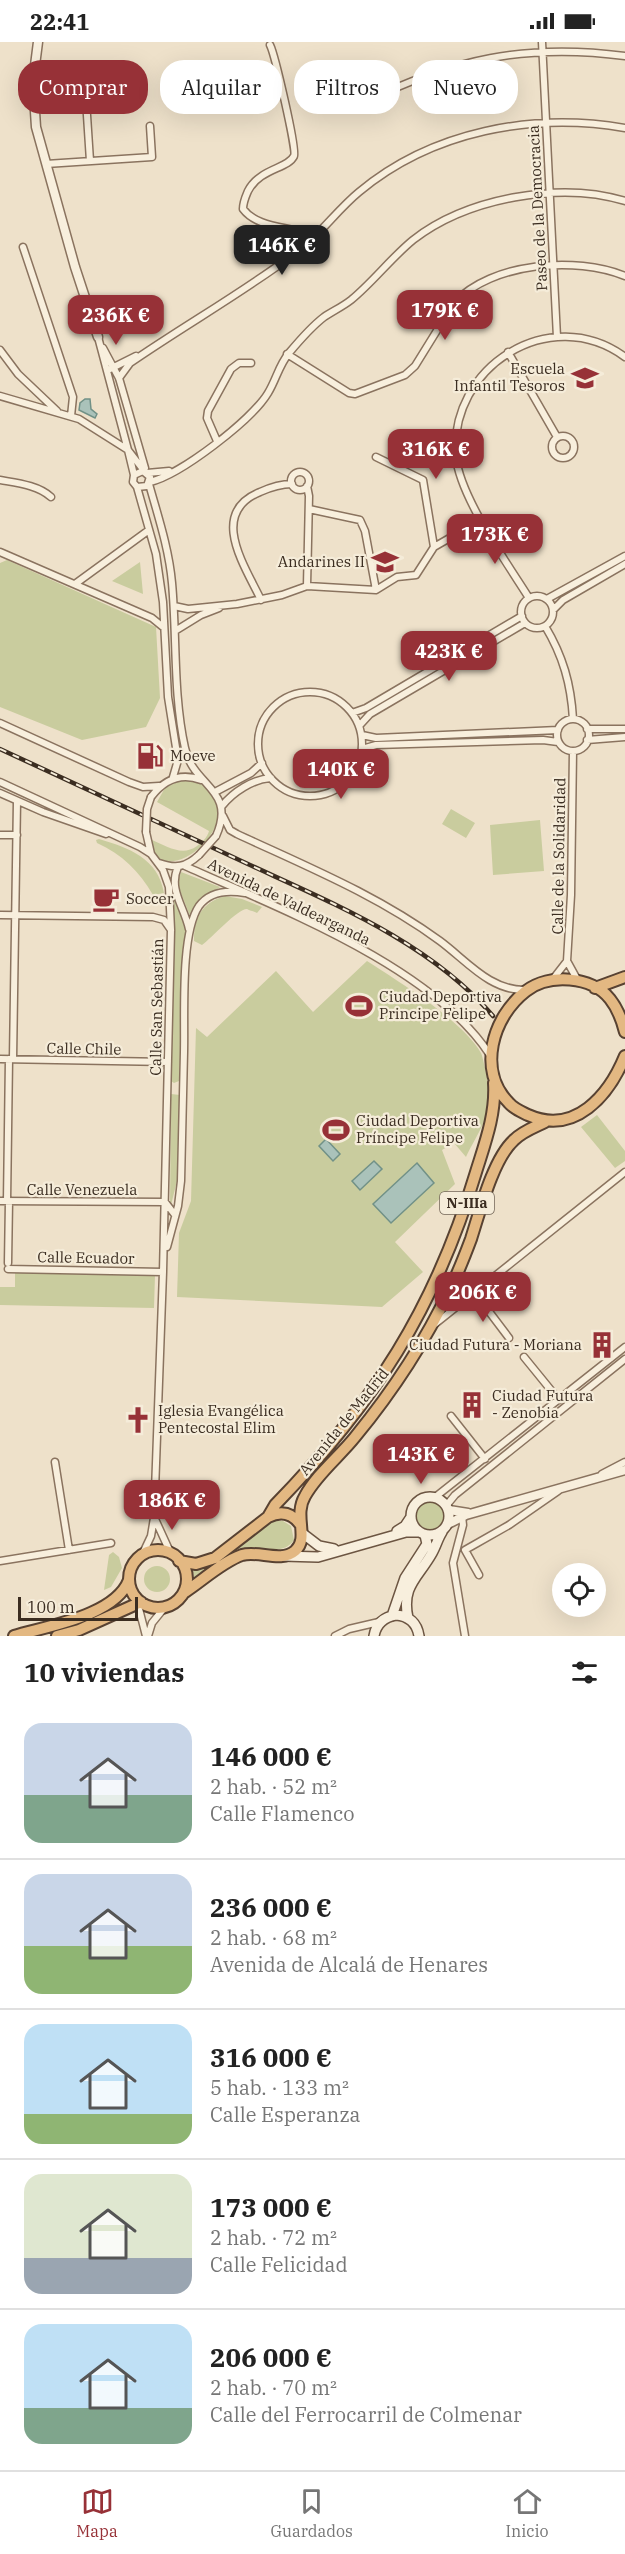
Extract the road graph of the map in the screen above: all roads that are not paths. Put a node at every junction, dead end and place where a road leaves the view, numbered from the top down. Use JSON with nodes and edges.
{"nodes":[{"id":1,"x":38,"y":42,"type":"edge"},
{"id":2,"x":542,"y":42,"type":"edge"},
{"id":3,"x":270,"y":45,"type":"dead end"},
{"id":4,"x":542,"y":50,"type":"junction"},
{"id":5,"x":625,"y":56,"type":"edge"},
{"id":6,"x":400,"y":86,"type":"edge"},
{"id":7,"x":87,"y":114,"type":"edge"},
{"id":8,"x":546,"y":122,"type":"junction"},
{"id":9,"x":150,"y":126,"type":"dead end"},
{"id":10,"x":625,"y":128,"type":"edge"},
{"id":11,"x":90,"y":161,"type":"junction"},
{"id":12,"x":46,"y":164,"type":"junction"},
{"id":13,"x":549,"y":194,"type":"junction"},
{"id":14,"x":625,"y":201,"type":"edge"},
{"id":15,"x":313,"y":236,"type":"junction"},
{"id":16,"x":23,"y":247,"type":"dead end"},
{"id":17,"x":553,"y":265,"type":"junction"},
{"id":18,"x":625,"y":276,"type":"edge"},
{"id":19,"x":98,"y":337,"type":"junction"},
{"id":20,"x":557,"y":337,"type":"junction"},
{"id":21,"x":0,"y":350,"type":"edge"},
{"id":22,"x":508,"y":352,"type":"junction"},
{"id":23,"x":287,"y":354,"type":"junction"},
{"id":24,"x":142,"y":355,"type":"junction"},
{"id":25,"x":625,"y":357,"type":"edge"},
{"id":26,"x":251,"y":363,"type":"dead end"},
{"id":27,"x":112,"y":366,"type":"junction"},
{"id":28,"x":108,"y":374,"type":"junction"},
{"id":29,"x":119,"y":378,"type":"junction"},
{"id":30,"x":0,"y":396,"type":"edge"},
{"id":31,"x":57,"y":412,"type":"junction"},
{"id":32,"x":71,"y":416,"type":"junction"},
{"id":33,"x":557,"y":437,"type":"dead end"},
{"id":34,"x":217,"y":441,"type":"junction"},
{"id":35,"x":128,"y":450,"type":"junction"},
{"id":36,"x":376,"y":457,"type":"dead end"},
{"id":37,"x":176,"y":470,"type":"junction"},
{"id":38,"x":146,"y":472,"type":"junction"},
{"id":39,"x":134,"y":475,"type":"junction"},
{"id":40,"x":0,"y":480,"type":"edge"},
{"id":41,"x":149,"y":483,"type":"junction"},
{"id":42,"x":292,"y":484,"type":"junction"},
{"id":43,"x":307,"y":486,"type":"junction"},
{"id":44,"x":137,"y":487,"type":"junction"},
{"id":45,"x":51,"y":497,"type":"dead end"},
{"id":46,"x":309,"y":508,"type":"junction"},
{"id":47,"x":481,"y":520,"type":"junction"},
{"id":48,"x":149,"y":530,"type":"junction"},
{"id":49,"x":434,"y":547,"type":"junction"},
{"id":50,"x":2,"y":554,"type":"edge"},
{"id":51,"x":625,"y":556,"type":"edge"},
{"id":52,"x":625,"y":564,"type":"edge"},
{"id":53,"x":91,"y":573,"type":"junction"},
{"id":54,"x":75,"y":584,"type":"junction"},
{"id":55,"x":307,"y":586,"type":"junction"},
{"id":56,"x":85,"y":588,"type":"junction"},
{"id":57,"x":376,"y":590,"type":"junction"},
{"id":58,"x":529,"y":598,"type":"junction"},
{"id":59,"x":547,"y":599,"type":"junction"},
{"id":60,"x":261,"y":600,"type":"junction"},
{"id":61,"x":237,"y":604,"type":"junction"},
{"id":62,"x":174,"y":606,"type":"junction"},
{"id":63,"x":553,"y":609,"type":"junction"},
{"id":64,"x":522,"y":616,"type":"junction"},
{"id":65,"x":525,"y":623,"type":"junction"},
{"id":66,"x":545,"y":626,"type":"junction"},
{"id":67,"x":164,"y":628,"type":"junction"},
{"id":68,"x":176,"y":630,"type":"junction"},
{"id":69,"x":352,"y":713,"type":"junction"},
{"id":70,"x":573,"y":719,"type":"junction"},
{"id":71,"x":0,"y":723,"type":"edge"},
{"id":72,"x":359,"y":726,"type":"junction"},
{"id":73,"x":587,"y":729,"type":"junction"},
{"id":74,"x":625,"y":729,"type":"edge"},
{"id":75,"x":558,"y":730,"type":"junction"},
{"id":76,"x":362,"y":735,"type":"junction"},
{"id":77,"x":625,"y":737,"type":"edge"},
{"id":78,"x":587,"y":740,"type":"junction"},
{"id":79,"x":558,"y":742,"type":"junction"},
{"id":80,"x":362,"y":749,"type":"junction"},
{"id":81,"x":573,"y":751,"type":"junction"},
{"id":82,"x":262,"y":763,"type":"junction"},
{"id":83,"x":173,"y":777,"type":"junction"},
{"id":84,"x":271,"y":778,"type":"junction"},
{"id":85,"x":204,"y":781,"type":"junction"},
{"id":86,"x":0,"y":782,"type":"edge"},
{"id":87,"x":159,"y":786,"type":"junction"},
{"id":88,"x":215,"y":792,"type":"junction"},
{"id":89,"x":0,"y":793,"type":"edge"},
{"id":90,"x":17,"y":801,"type":"junction"},
{"id":91,"x":222,"y":806,"type":"junction"},
{"id":92,"x":223,"y":815,"type":"junction"},
{"id":93,"x":112,"y":834,"type":"junction"},
{"id":94,"x":0,"y":835,"type":"edge"},
{"id":95,"x":17,"y":835,"type":"junction"},
{"id":96,"x":151,"y":854,"type":"junction"},
{"id":97,"x":158,"y":863,"type":"junction"},
{"id":98,"x":182,"y":866,"type":"junction"},
{"id":99,"x":245,"y":892,"type":"junction"},
{"id":100,"x":170,"y":905,"type":"junction"},
{"id":101,"x":15,"y":914,"type":"junction"},
{"id":102,"x":0,"y":915,"type":"edge"},
{"id":103,"x":153,"y":917,"type":"junction"},
{"id":104,"x":171,"y":930,"type":"junction"},
{"id":105,"x":189,"y":932,"type":"junction"},
{"id":106,"x":567,"y":961,"type":"junction"},
{"id":107,"x":625,"y":978,"type":"edge"},
{"id":108,"x":552,"y":981,"type":"junction"},
{"id":109,"x":578,"y":981,"type":"junction"},
{"id":110,"x":595,"y":988,"type":"junction"},
{"id":111,"x":526,"y":990,"type":"junction"},
{"id":112,"x":623,"y":1012,"type":"edge"},
{"id":113,"x":625,"y":1032,"type":"edge"},
{"id":114,"x":490,"y":1055,"type":"junction"},
{"id":115,"x":625,"y":1056,"type":"edge"},
{"id":116,"x":0,"y":1059,"type":"edge"},
{"id":117,"x":11,"y":1059,"type":"junction"},
{"id":118,"x":168,"y":1062,"type":"junction"},
{"id":119,"x":625,"y":1066,"type":"edge"},
{"id":120,"x":617,"y":1076,"type":"junction"},
{"id":121,"x":494,"y":1083,"type":"junction"},
{"id":122,"x":168,"y":1084,"type":"junction"},
{"id":123,"x":183,"y":1086,"type":"junction"},
{"id":124,"x":545,"y":1122,"type":"junction"},
{"id":125,"x":625,"y":1172,"type":"edge"},
{"id":126,"x":5,"y":1201,"type":"edge"},
{"id":127,"x":165,"y":1203,"type":"junction"},
{"id":128,"x":175,"y":1215,"type":"junction"},
{"id":129,"x":163,"y":1272,"type":"junction"},
{"id":130,"x":475,"y":1293,"type":"junction"},
{"id":131,"x":428,"y":1329,"type":"junction"},
{"id":132,"x":509,"y":1338,"type":"dead end"},
{"id":133,"x":625,"y":1347,"type":"edge"},
{"id":134,"x":524,"y":1357,"type":"dead end"},
{"id":135,"x":625,"y":1359,"type":"edge"},
{"id":136,"x":558,"y":1400,"type":"junction"},
{"id":137,"x":451,"y":1416,"type":"dead end"},
{"id":138,"x":485,"y":1459,"type":"junction"},
{"id":139,"x":55,"y":1462,"type":"dead end"},
{"id":140,"x":625,"y":1462,"type":"edge"},
{"id":141,"x":625,"y":1470,"type":"edge"},
{"id":142,"x":600,"y":1475,"type":"junction"},
{"id":143,"x":566,"y":1485,"type":"junction"},
{"id":144,"x":434,"y":1498,"type":"junction"},
{"id":145,"x":447,"y":1508,"type":"junction"},
{"id":146,"x":477,"y":1511,"type":"junction"},
{"id":147,"x":462,"y":1516,"type":"junction"},
{"id":148,"x":268,"y":1517,"type":"junction"},
{"id":149,"x":411,"y":1517,"type":"junction"},
{"id":150,"x":154,"y":1518,"type":"junction"},
{"id":151,"x":301,"y":1528,"type":"junction"},
{"id":152,"x":445,"y":1528,"type":"junction"},
{"id":153,"x":422,"y":1533,"type":"junction"},
{"id":154,"x":111,"y":1544,"type":"dead end"},
{"id":155,"x":69,"y":1550,"type":"junction"},
{"id":156,"x":143,"y":1553,"type":"junction"},
{"id":157,"x":283,"y":1556,"type":"junction"},
{"id":158,"x":175,"y":1558,"type":"junction"},
{"id":159,"x":0,"y":1561,"type":"edge"},
{"id":160,"x":479,"y":1575,"type":"dead end"},
{"id":161,"x":129,"y":1580,"type":"junction"},
{"id":162,"x":185,"y":1592,"type":"junction"},
{"id":163,"x":138,"y":1601,"type":"junction"},
{"id":164,"x":165,"y":1607,"type":"junction"},
{"id":165,"x":392,"y":1616,"type":"junction"},
{"id":166,"x":408,"y":1618,"type":"junction"},
{"id":167,"x":381,"y":1622,"type":"junction"},
{"id":168,"x":361,"y":1628,"type":"junction"},
{"id":169,"x":14,"y":1636,"type":"edge"},
{"id":170,"x":57,"y":1636,"type":"edge"},
{"id":171,"x":147,"y":1636,"type":"edge"},
{"id":172,"x":335,"y":1636,"type":"edge"},
{"id":173,"x":374,"y":1636,"type":"edge"},
{"id":174,"x":419,"y":1636,"type":"edge"},
{"id":175,"x":465,"y":1636,"type":"edge"}],
"edges":[{"from":1,"to":12,"type":"street"},
{"from":2,"to":4,"type":"street","name":"Paseo de la Democracia"},
{"from":3,"to":15,"type":"street"},
{"from":4,"to":5,"type":"street"},
{"from":4,"to":6,"type":"street"},
{"from":4,"to":8,"type":"street","name":"Paseo de la Democracia"},
{"from":7,"to":11,"type":"street"},
{"from":8,"to":10,"type":"street"},
{"from":8,"to":13,"type":"street","name":"Paseo de la Democracia"},
{"from":8,"to":15,"type":"street"},
{"from":9,"to":11,"type":"street"},
{"from":11,"to":12,"type":"street"},
{"from":12,"to":19,"type":"street"},
{"from":13,"to":14,"type":"street"},
{"from":13,"to":17,"type":"street","name":"Paseo de la Democracia"},
{"from":13,"to":23,"type":"street"},
{"from":15,"to":24,"type":"street"},
{"from":16,"to":32,"type":"street"},
{"from":17,"to":18,"type":"street"},
{"from":17,"to":20,"type":"street","name":"Paseo de la Democracia"},
{"from":17,"to":23,"type":"street"},
{"from":19,"to":27,"type":"street"},
{"from":19,"to":28,"type":"street"},
{"from":20,"to":22,"type":"street"},
{"from":20,"to":25,"type":"street"},
{"from":21,"to":31,"type":"street"},
{"from":22,"to":33,"type":"street"},
{"from":22,"to":47,"type":"street"},
{"from":23,"to":34,"type":"street"},
{"from":24,"to":27,"type":"street"},
{"from":24,"to":29,"type":"street"},
{"from":26,"to":34,"type":"street"},
{"from":27,"to":28,"type":"street"},
{"from":27,"to":29,"type":"street"},
{"from":28,"to":35,"type":"street"},
{"from":29,"to":38,"type":"street"},
{"from":30,"to":31,"type":"street"},
{"from":31,"to":32,"type":"street"},
{"from":32,"to":35,"type":"street"},
{"from":34,"to":37,"type":"street"},
{"from":35,"to":38,"type":"street"},
{"from":35,"to":39,"type":"street"},
{"from":36,"to":49,"type":"street"},
{"from":37,"to":38,"type":"street"},
{"from":37,"to":41,"type":"street"},
{"from":38,"to":39,"type":"street"},
{"from":38,"to":41,"type":"street"},
{"from":39,"to":44,"type":"street"},
{"from":40,"to":45,"type":"street"},
{"from":41,"to":44,"type":"street"},
{"from":41,"to":62,"type":"street"},
{"from":42,"to":43,"type":"street"},
{"from":42,"to":43,"type":"street"},
{"from":42,"to":60,"type":"street"},
{"from":43,"to":46,"type":"street"},
{"from":44,"to":48,"type":"street"},
{"from":46,"to":55,"type":"street"},
{"from":46,"to":57,"type":"street"},
{"from":47,"to":49,"type":"street"},
{"from":47,"to":58,"type":"street"},
{"from":48,"to":53,"type":"street"},
{"from":48,"to":67,"type":"street"},
{"from":49,"to":57,"type":"street"},
{"from":50,"to":54,"type":"street"},
{"from":51,"to":59,"type":"street"},
{"from":52,"to":63,"type":"street"},
{"from":53,"to":54,"type":"street"},
{"from":53,"to":56,"type":"street"},
{"from":54,"to":56,"type":"street"},
{"from":55,"to":57,"type":"street"},
{"from":55,"to":60,"type":"street"},
{"from":56,"to":67,"type":"street"},
{"from":58,"to":59,"type":"street"},
{"from":58,"to":64,"type":"street"},
{"from":59,"to":63,"type":"street"},
{"from":60,"to":61,"type":"street"},
{"from":61,"to":62,"type":"street"},
{"from":61,"to":68,"type":"street"},
{"from":62,"to":68,"type":"street"},
{"from":63,"to":66,"type":"street"},
{"from":64,"to":65,"type":"street"},
{"from":64,"to":69,"type":"street"},
{"from":65,"to":66,"type":"street"},
{"from":65,"to":72,"type":"street"},
{"from":66,"to":70,"type":"street"},
{"from":67,"to":83,"type":"street"},
{"from":68,"to":85,"type":"street"},
{"from":69,"to":72,"type":"street"},
{"from":69,"to":82,"type":"street"},
{"from":70,"to":73,"type":"street"},
{"from":70,"to":75,"type":"street"},
{"from":71,"to":87,"type":"street"},
{"from":72,"to":76,"type":"street"},
{"from":73,"to":74,"type":"street"},
{"from":73,"to":78,"type":"street"},
{"from":75,"to":76,"type":"street"},
{"from":75,"to":79,"type":"street"},
{"from":76,"to":80,"type":"street"},
{"from":77,"to":78,"type":"street"},
{"from":78,"to":81,"type":"street"},
{"from":79,"to":80,"type":"street"},
{"from":79,"to":81,"type":"street"},
{"from":80,"to":84,"type":"street"},
{"from":81,"to":106,"type":"street","name":"Calle de la Solidaridad"},
{"from":82,"to":84,"type":"street"},
{"from":82,"to":88,"type":"street"},
{"from":83,"to":85,"type":"street"},
{"from":83,"to":87,"type":"street"},
{"from":84,"to":91,"type":"street"},
{"from":85,"to":88,"type":"street"},
{"from":86,"to":93,"type":"street"},
{"from":87,"to":96,"type":"street","bridge":true},
{"from":88,"to":91,"type":"street"},
{"from":89,"to":90,"type":"street"},
{"from":90,"to":93,"type":"street"},
{"from":90,"to":95,"type":"street"},
{"from":91,"to":92,"type":"street"},
{"from":92,"to":98,"type":"street","bridge":true},
{"from":92,"to":111,"type":"street"},
{"from":93,"to":96,"type":"street"},
{"from":94,"to":95,"type":"street"},
{"from":95,"to":101,"type":"street"},
{"from":96,"to":97,"type":"street"},
{"from":97,"to":98,"type":"street"},
{"from":97,"to":100,"type":"street","name":"Calle San Sebastián"},
{"from":98,"to":99,"type":"street","name":"Avenida de Valdearganda"},
{"from":98,"to":105,"type":"street"},
{"from":99,"to":105,"type":"street"},
{"from":99,"to":114,"type":"street","name":"Avenida de Valdearganda"},
{"from":100,"to":103,"type":"street"},
{"from":100,"to":104,"type":"street","name":"Calle San Sebastián"},
{"from":101,"to":102,"type":"street"},
{"from":101,"to":103,"type":"street"},
{"from":101,"to":117,"type":"street"},
{"from":103,"to":104,"type":"street"},
{"from":104,"to":118,"type":"street","name":"Calle San Sebastián"},
{"from":105,"to":123,"type":"street","name":"Calle San Sebastián"},
{"from":106,"to":108,"type":"street"},
{"from":106,"to":109,"type":"street"},
{"from":107,"to":110,"type":"highway"},
{"from":108,"to":109,"type":"highway"},
{"from":108,"to":111,"type":"highway"},
{"from":109,"to":110,"type":"highway"},
{"from":110,"to":112,"type":"highway"},
{"from":111,"to":114,"type":"highway","number":"N-IIIa"},
{"from":112,"to":113,"type":"highway"},
{"from":114,"to":121,"type":"highway","number":"N-IIIa"},
{"from":115,"to":120,"type":"highway","number":"N-IIIa"},
{"from":116,"to":117,"type":"street","name":"Calle Chile"},
{"from":117,"to":118,"type":"street","name":"Calle Chile"},
{"from":117,"to":126,"type":"street"},
{"from":118,"to":122,"type":"street","name":"Calle San Sebastián"},
{"from":119,"to":120,"type":"street"},
{"from":120,"to":124,"type":"highway","number":"N-IIIa"},
{"from":121,"to":124,"type":"highway","number":"N-IIIa"},
{"from":121,"to":148,"type":"highway","name":"Avenida de Madrid","number":"N-IIIa"},
{"from":122,"to":123,"type":"street","name":"Calle San Sebastián"},
{"from":122,"to":127,"type":"street","name":"Calle San Sebastián"},
{"from":123,"to":128,"type":"street","name":"Calle San Sebastián"},
{"from":124,"to":131,"type":"highway","name":"Avenida de Madrid","number":"N-IIIa"},
{"from":125,"to":130,"type":"street"},
{"from":126,"to":127,"type":"street","name":"Calle Venezuela"},
{"from":126,"to":129,"type":"street","name":"Calle Ecuador"},
{"from":127,"to":128,"type":"street"},
{"from":127,"to":129,"type":"street","name":"Calle San Sebastián"},
{"from":128,"to":129,"type":"street","name":"Calle San Sebastián"},
{"from":129,"to":150,"type":"street","name":"Calle San Sebastián"},
{"from":130,"to":131,"type":"street"},
{"from":130,"to":132,"type":"street"},
{"from":131,"to":151,"type":"highway","name":"Avenida de Madrid","number":"N-IIIa"},
{"from":133,"to":136,"type":"street"},
{"from":134,"to":136,"type":"street"},
{"from":135,"to":145,"type":"street"},
{"from":136,"to":138,"type":"street"},
{"from":137,"to":138,"type":"street"},
{"from":138,"to":144,"type":"street"},
{"from":139,"to":155,"type":"street"},
{"from":140,"to":142,"type":"street"},
{"from":141,"to":142,"type":"street"},
{"from":142,"to":143,"type":"street"},
{"from":143,"to":146,"type":"street"},
{"from":143,"to":160,"type":"street"},
{"from":144,"to":145,"type":"main road"},
{"from":144,"to":149,"type":"main road"},
{"from":145,"to":146,"type":"street"},
{"from":145,"to":152,"type":"main road"},
{"from":146,"to":147,"type":"street"},
{"from":147,"to":152,"type":"street"},
{"from":147,"to":175,"type":"street"},
{"from":148,"to":151,"type":"highway"},
{"from":148,"to":158,"type":"highway","name":"Avenida de Madrid","number":"N-IIIa"},
{"from":149,"to":151,"type":"main road"},
{"from":149,"to":153,"type":"main road"},
{"from":150,"to":156,"type":"street"},
{"from":150,"to":158,"type":"street"},
{"from":151,"to":157,"type":"highway","name":"Avenida de Madrid","number":"N-IIIa"},
{"from":152,"to":153,"type":"main road"},
{"from":152,"to":166,"type":"main road"},
{"from":153,"to":157,"type":"main road"},
{"from":153,"to":165,"type":"main road"},
{"from":154,"to":155,"type":"street"},
{"from":155,"to":159,"type":"street"},
{"from":156,"to":158,"type":"highway","number":"N-IIIa"},
{"from":156,"to":161,"type":"highway"},
{"from":157,"to":162,"type":"highway"},
{"from":158,"to":162,"type":"highway"},
{"from":161,"to":163,"type":"highway"},
{"from":161,"to":169,"type":"highway"},
{"from":162,"to":164,"type":"highway"},
{"from":163,"to":164,"type":"highway"},
{"from":163,"to":170,"type":"highway"},
{"from":163,"to":171,"type":"street"},
{"from":164,"to":171,"type":"street"},
{"from":165,"to":166,"type":"main road"},
{"from":165,"to":167,"type":"main road"},
{"from":166,"to":174,"type":"main road"},
{"from":167,"to":168,"type":"street"},
{"from":167,"to":173,"type":"main road"},
{"from":168,"to":172,"type":"street"},
{"from":168,"to":173,"type":"street"}]}
